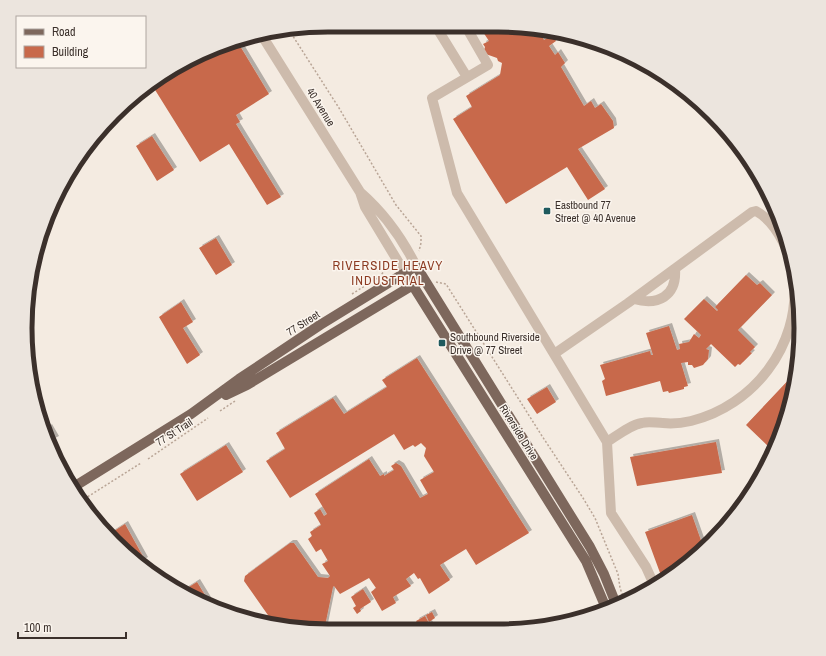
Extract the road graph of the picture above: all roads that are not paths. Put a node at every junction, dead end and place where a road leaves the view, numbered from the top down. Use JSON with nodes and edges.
{"nodes":[{"id":1,"x":439,"y":32,"type":"edge"},
{"id":2,"x":469,"y":32,"type":"edge"},
{"id":3,"x":264,"y":39,"type":"edge"},
{"id":4,"x":467,"y":77,"type":"junction"},
{"id":5,"x":360,"y":192,"type":"junction"},
{"id":6,"x":779,"y":237,"type":"edge"},
{"id":7,"x":416,"y":266,"type":"junction"},
{"id":8,"x":675,"y":269,"type":"junction"},
{"id":9,"x":405,"y":273,"type":"junction"},
{"id":10,"x":427,"y":280,"type":"junction"},
{"id":11,"x":413,"y":285,"type":"junction"},
{"id":12,"x":634,"y":299,"type":"junction"},
{"id":13,"x":793,"y":311,"type":"edge"},
{"id":14,"x":554,"y":354,"type":"junction"},
{"id":15,"x":207,"y":404,"type":"junction"},
{"id":16,"x":608,"y":442,"type":"junction"},
{"id":17,"x":77,"y":485,"type":"edge"},
{"id":18,"x":652,"y":580,"type":"edge"},
{"id":19,"x":614,"y":600,"type":"edge"},
{"id":20,"x":604,"y":604,"type":"edge"}],
"edges":[{"from":1,"to":4,"type":"street"},
{"from":2,"to":4,"type":"street"},
{"from":3,"to":5,"type":"street","name":"40 Avenue"},
{"from":4,"to":14,"type":"street"},
{"from":5,"to":7,"type":"street","name":"40 Avenue"},
{"from":5,"to":9,"type":"street","name":"40 Avenue"},
{"from":6,"to":8,"type":"street"},
{"from":7,"to":9,"type":"main road","name":"77 Street"},
{"from":7,"to":10,"type":"main road","name":"40 Avenue"},
{"from":8,"to":12,"type":"street"},
{"from":8,"to":12,"type":"street"},
{"from":9,"to":11,"type":"main road","name":"Riverside Drive"},
{"from":9,"to":15,"type":"main road","name":"77 Street"},
{"from":10,"to":11,"type":"main road","name":"77 Street"},
{"from":10,"to":19,"type":"main road","name":"Riverside Drive"},
{"from":11,"to":15,"type":"main road","name":"77 Street"},
{"from":11,"to":20,"type":"main road","name":"Riverside Drive"},
{"from":12,"to":14,"type":"street"},
{"from":13,"to":16,"type":"street"},
{"from":14,"to":16,"type":"street"},
{"from":15,"to":17,"type":"main road","name":"77 Street"},
{"from":16,"to":18,"type":"street"}]}
